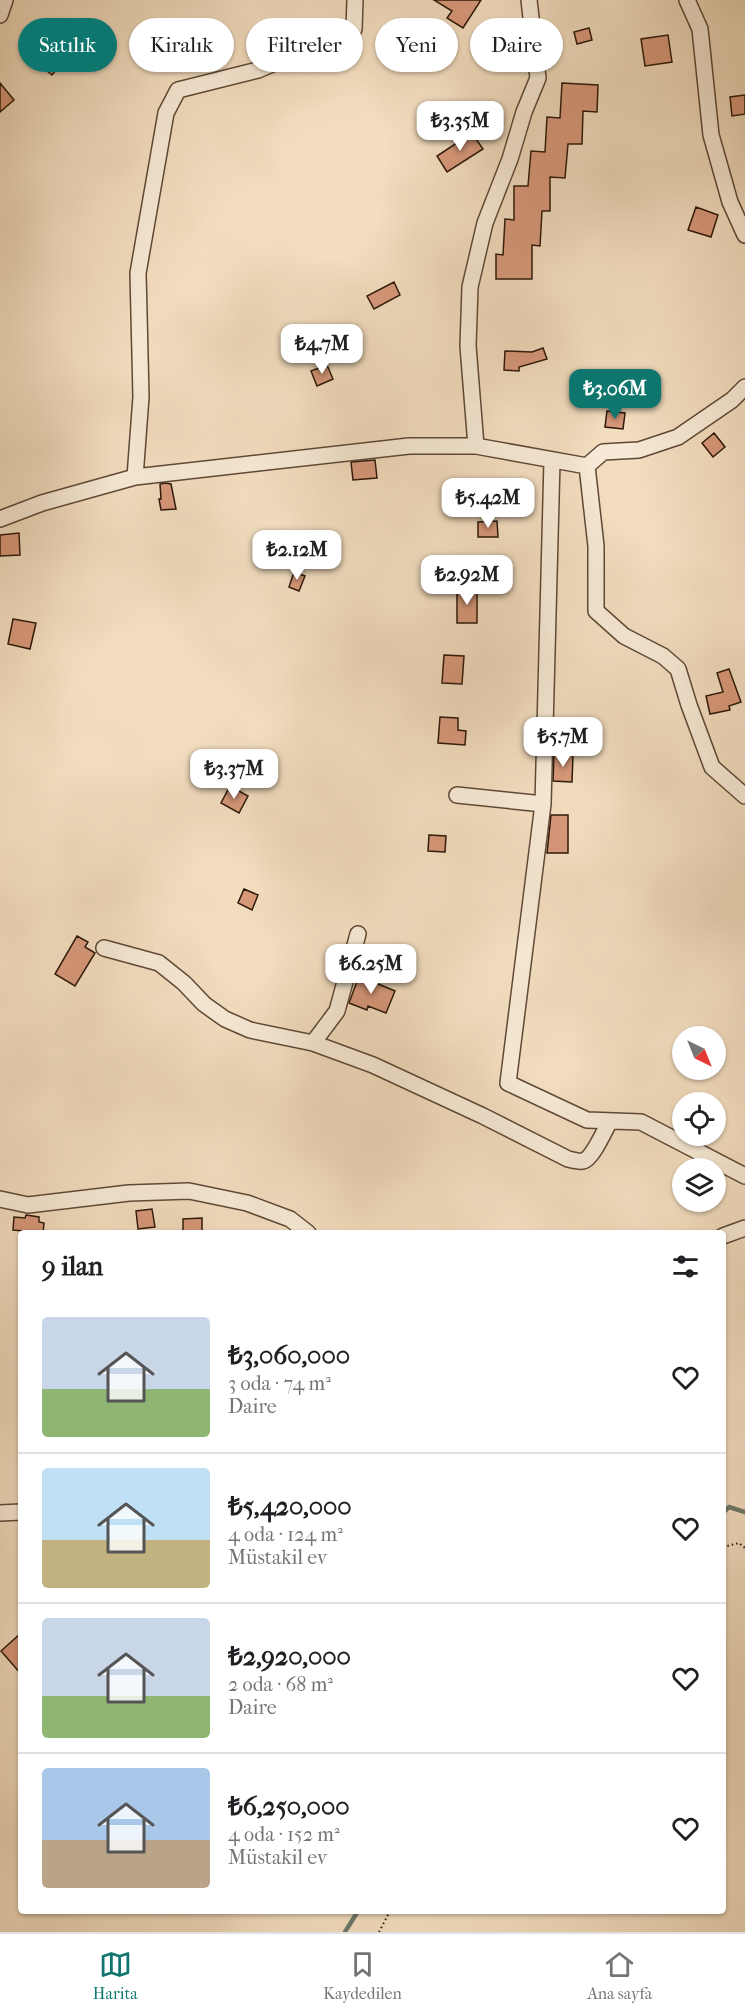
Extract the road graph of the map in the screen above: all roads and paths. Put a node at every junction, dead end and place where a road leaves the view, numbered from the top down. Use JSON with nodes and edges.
{"nodes":[{"id":1,"x":5,"y":0,"type":"edge"},
{"id":2,"x":355,"y":0,"type":"edge"},
{"id":3,"x":529,"y":0,"type":"edge"},
{"id":4,"x":687,"y":0,"type":"edge"},
{"id":5,"x":0,"y":15,"type":"edge"},
{"id":6,"x":745,"y":236,"type":"edge"},
{"id":7,"x":745,"y":387,"type":"edge"},
{"id":8,"x":476,"y":446,"type":"junction"},
{"id":9,"x":552,"y":461,"type":"junction"},
{"id":10,"x":587,"y":466,"type":"junction"},
{"id":11,"x":135,"y":477,"type":"junction"},
{"id":12,"x":0,"y":519,"type":"edge"},
{"id":13,"x":457,"y":795,"type":"dead end"},
{"id":14,"x":745,"y":796,"type":"edge"},
{"id":15,"x":543,"y":804,"type":"junction"},
{"id":16,"x":358,"y":934,"type":"dead end"},
{"id":17,"x":104,"y":948,"type":"dead end"},
{"id":18,"x":314,"y":1043,"type":"junction"},
{"id":19,"x":610,"y":1121,"type":"junction"},
{"id":20,"x":745,"y":1176,"type":"edge"},
{"id":21,"x":0,"y":1199,"type":"edge"},
{"id":22,"x":745,"y":1228,"type":"edge"},
{"id":23,"x":304,"y":1230,"type":"edge"},
{"id":24,"x":726,"y":1235,"type":"edge"},
{"id":25,"x":18,"y":1512,"type":"edge"},
{"id":26,"x":0,"y":1513,"type":"edge"},
{"id":27,"x":726,"y":1546,"type":"edge"},
{"id":28,"x":745,"y":1548,"type":"edge"},
{"id":29,"x":389,"y":1914,"type":"edge"},
{"id":30,"x":380,"y":1932,"type":"edge"}],
"edges":[{"from":1,"to":5,"type":"street"},
{"from":2,"to":11,"type":"street"},
{"from":3,"to":8,"type":"street"},
{"from":4,"to":6,"type":"street"},
{"from":7,"to":10,"type":"street"},
{"from":8,"to":9,"type":"street"},
{"from":8,"to":11,"type":"street"},
{"from":9,"to":10,"type":"street"},
{"from":9,"to":15,"type":"street"},
{"from":10,"to":14,"type":"street"},
{"from":11,"to":12,"type":"street"},
{"from":13,"to":15,"type":"street"},
{"from":15,"to":19,"type":"street"},
{"from":16,"to":18,"type":"street"},
{"from":17,"to":18,"type":"street"},
{"from":18,"to":19,"type":"street"},
{"from":19,"to":20,"type":"street"},
{"from":21,"to":23,"type":"street"},
{"from":22,"to":24,"type":"street"},
{"from":25,"to":26,"type":"street"},
{"from":27,"to":28,"type":"path"},
{"from":29,"to":30,"type":"path"}]}
